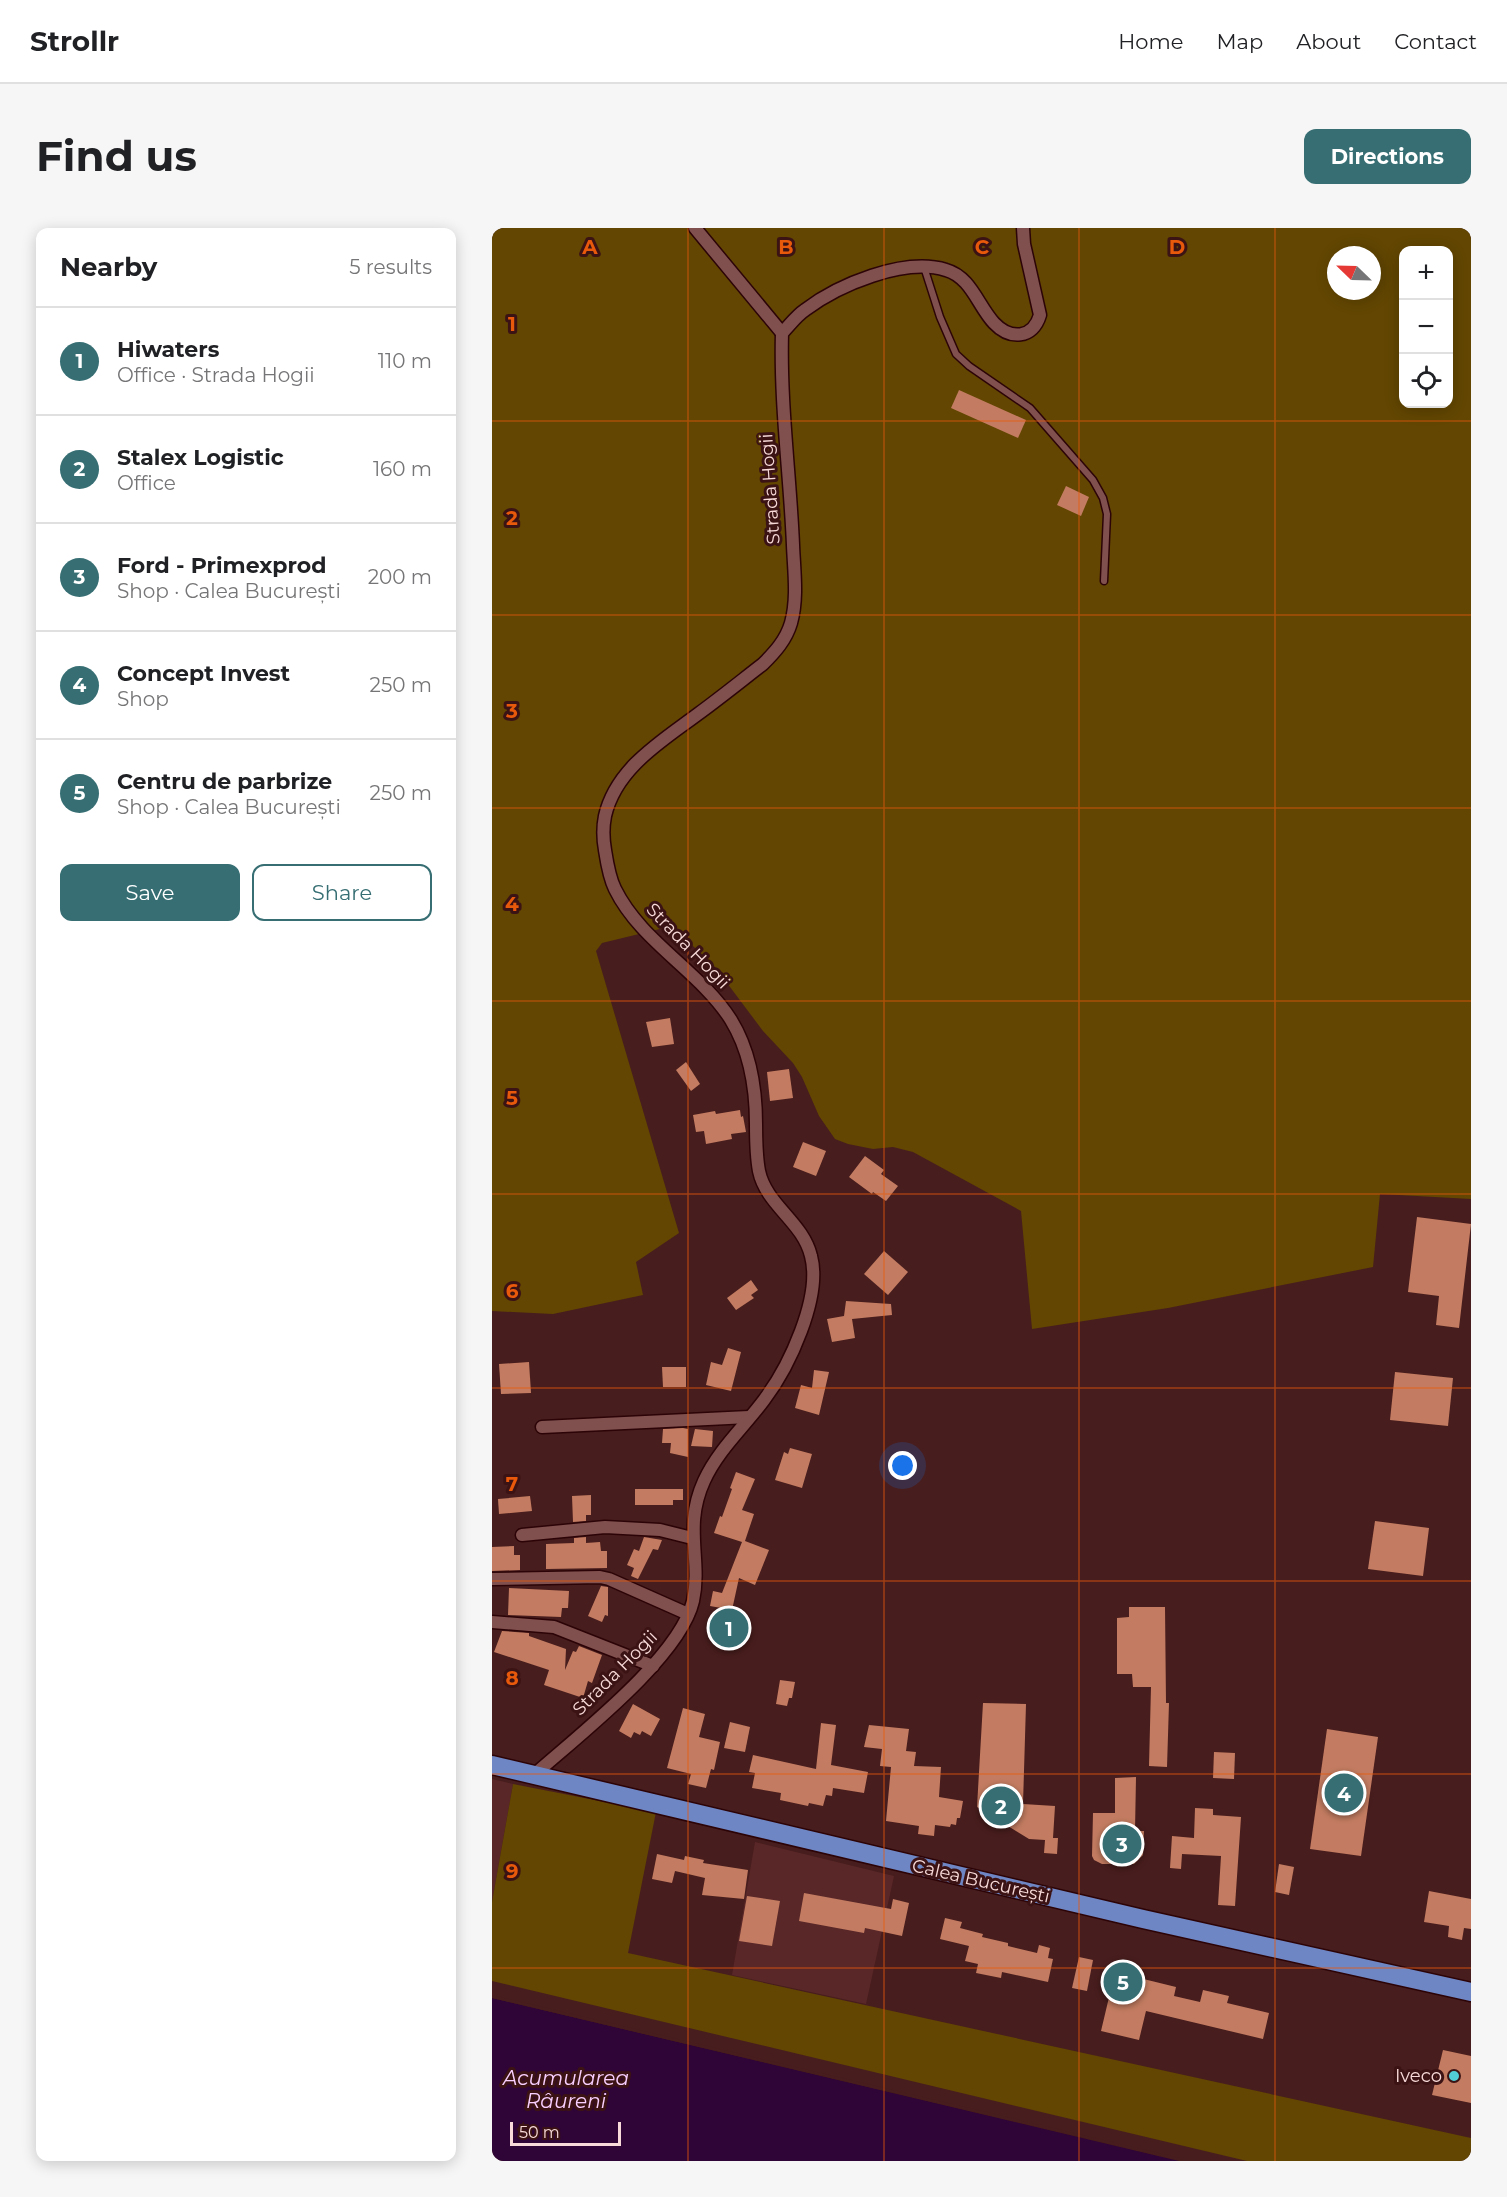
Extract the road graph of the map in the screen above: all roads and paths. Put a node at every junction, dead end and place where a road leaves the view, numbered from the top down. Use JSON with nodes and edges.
{"nodes":[{"id":1,"x":695,"y":228,"type":"edge"},
{"id":2,"x":1023,"y":228,"type":"edge"},
{"id":3,"x":924,"y":267,"type":"junction"},
{"id":4,"x":782,"y":333,"type":"junction"},
{"id":5,"x":1104,"y":581,"type":"dead end"},
{"id":6,"x":749,"y":1417,"type":"junction"},
{"id":7,"x":542,"y":1427,"type":"dead end"},
{"id":8,"x":522,"y":1535,"type":"dead end"},
{"id":9,"x":692,"y":1538,"type":"junction"},
{"id":10,"x":492,"y":1579,"type":"edge"},
{"id":11,"x":688,"y":1614,"type":"junction"},
{"id":12,"x":492,"y":1622,"type":"edge"},
{"id":13,"x":653,"y":1666,"type":"junction"},
{"id":14,"x":492,"y":1765,"type":"edge"},
{"id":15,"x":536,"y":1774,"type":"junction"},
{"id":16,"x":1471,"y":1992,"type":"edge"}],
"edges":[{"from":1,"to":4,"type":"street"},
{"from":2,"to":3,"type":"street"},
{"from":3,"to":4,"type":"street"},
{"from":3,"to":5,"type":"lane"},
{"from":4,"to":6,"type":"street","name":"Strada Hogii"},
{"from":6,"to":7,"type":"street"},
{"from":6,"to":9,"type":"street","name":"Strada Hogii"},
{"from":8,"to":9,"type":"street"},
{"from":9,"to":11,"type":"street","name":"Strada Hogii"},
{"from":10,"to":11,"type":"street"},
{"from":11,"to":13,"type":"street","name":"Strada Hogii"},
{"from":12,"to":13,"type":"street"},
{"from":13,"to":15,"type":"street","name":"Strada Hogii"},
{"from":14,"to":15,"type":"highway","name":"Calea București"},
{"from":15,"to":16,"type":"highway","name":"Calea București"}]}
